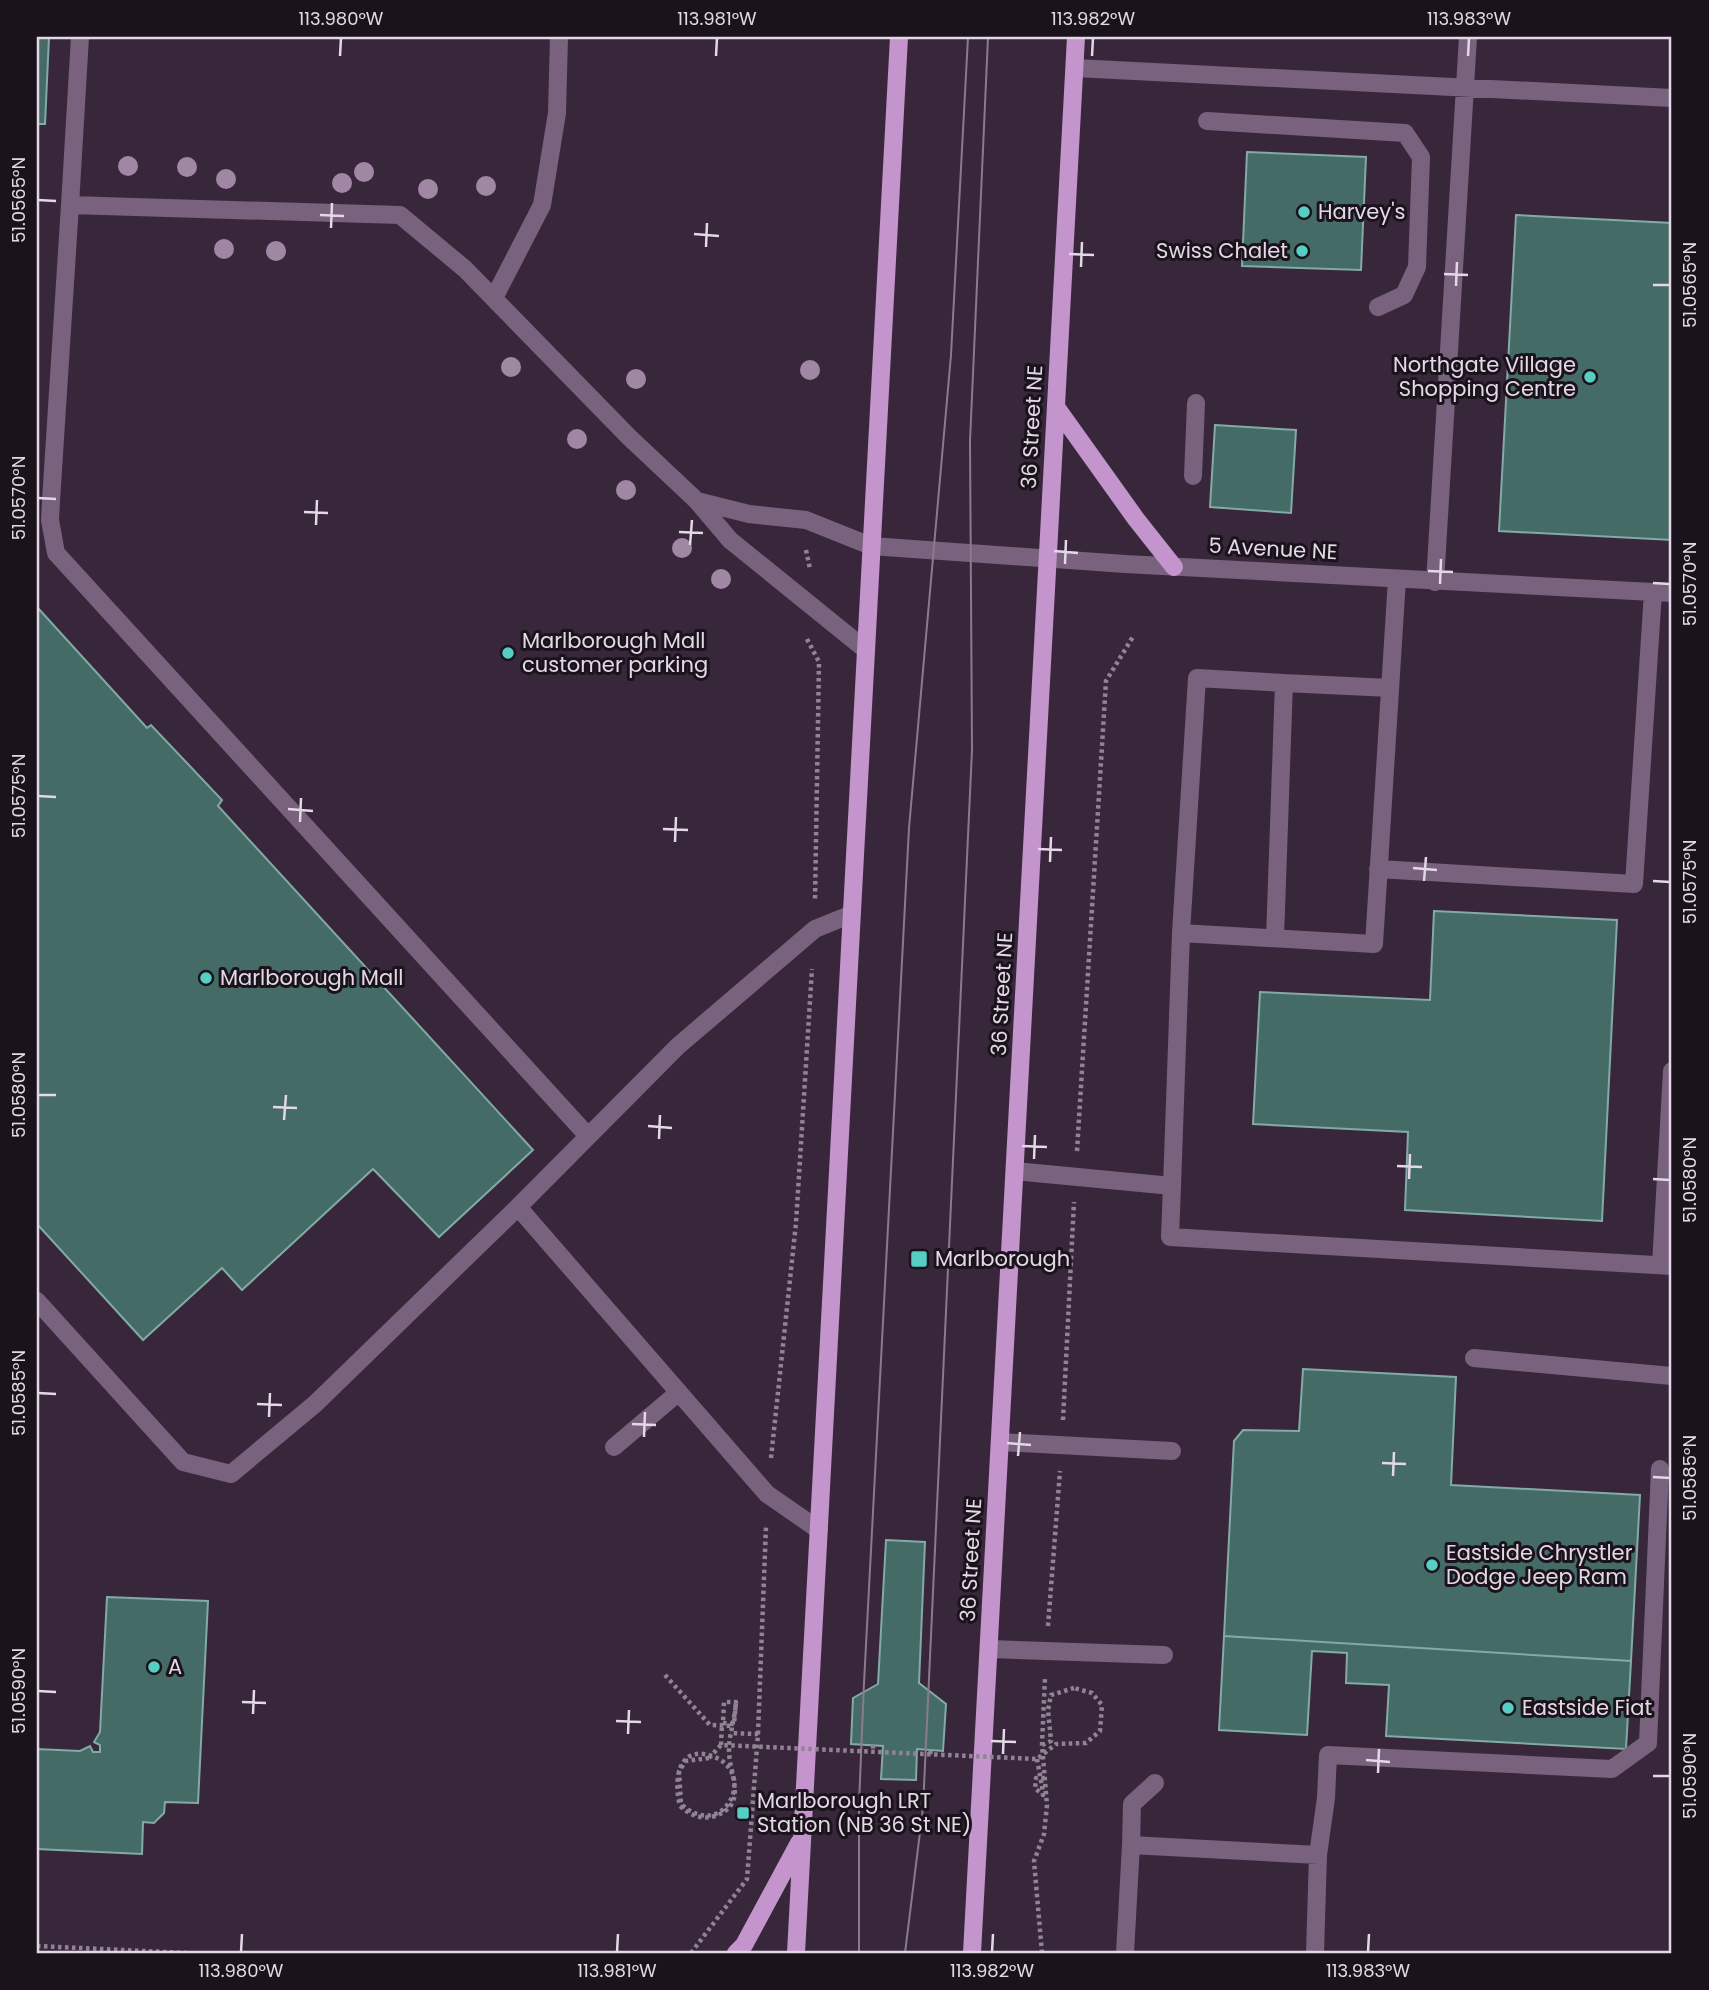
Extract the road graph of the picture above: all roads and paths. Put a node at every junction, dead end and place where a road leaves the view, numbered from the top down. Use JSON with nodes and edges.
{"nodes":[{"id":1,"x":80,"y":37,"type":"edge"},
{"id":2,"x":559,"y":37,"type":"edge"},
{"id":3,"x":899,"y":37,"type":"edge"},
{"id":4,"x":1076,"y":37,"type":"edge"},
{"id":5,"x":1468,"y":37,"type":"edge"},
{"id":6,"x":1075,"y":68,"type":"junction"},
{"id":7,"x":1465,"y":86,"type":"junction"},
{"id":8,"x":1672,"y":98,"type":"edge"},
{"id":9,"x":1207,"y":121,"type":"dead end"},
{"id":10,"x":70,"y":205,"type":"junction"},
{"id":11,"x":494,"y":298,"type":"junction"},
{"id":12,"x":1378,"y":307,"type":"dead end"},
{"id":13,"x":1196,"y":403,"type":"dead end"},
{"id":14,"x":1056,"y":407,"type":"junction"},
{"id":15,"x":1193,"y":476,"type":"dead end"},
{"id":16,"x":697,"y":501,"type":"junction"},
{"id":17,"x":805,"y":542,"type":"dead end"},
{"id":18,"x":872,"y":546,"type":"junction"},
{"id":19,"x":1046,"y":559,"type":"junction"},
{"id":20,"x":1174,"y":567,"type":"junction"},
{"id":21,"x":811,"y":575,"type":"dead end"},
{"id":22,"x":1397,"y":579,"type":"junction"},
{"id":23,"x":1435,"y":582,"type":"junction"},
{"id":24,"x":1653,"y":592,"type":"junction"},
{"id":25,"x":1672,"y":593,"type":"edge"},
{"id":26,"x":801,"y":628,"type":"dead end"},
{"id":27,"x":1134,"y":635,"type":"dead end"},
{"id":28,"x":866,"y":650,"type":"junction"},
{"id":29,"x":1284,"y":683,"type":"junction"},
{"id":30,"x":1390,"y":688,"type":"junction"},
{"id":31,"x":1378,"y":869,"type":"junction"},
{"id":32,"x":852,"y":914,"type":"junction"},
{"id":33,"x":814,"y":929,"type":"junction"},
{"id":34,"x":1181,"y":933,"type":"junction"},
{"id":35,"x":1275,"y":938,"type":"junction"},
{"id":36,"x":1672,"y":1071,"type":"edge"},
{"id":37,"x":588,"y":1136,"type":"junction"},
{"id":38,"x":1015,"y":1171,"type":"junction"},
{"id":39,"x":1076,"y":1177,"type":"junction"},
{"id":40,"x":1172,"y":1185,"type":"junction"},
{"id":41,"x":518,"y":1207,"type":"junction"},
{"id":42,"x":1667,"y":1266,"type":"edge"},
{"id":43,"x":37,"y":1301,"type":"edge"},
{"id":44,"x":1474,"y":1358,"type":"dead end"},
{"id":45,"x":1672,"y":1376,"type":"edge"},
{"id":46,"x":679,"y":1392,"type":"junction"},
{"id":47,"x":1000,"y":1442,"type":"junction"},
{"id":48,"x":1061,"y":1446,"type":"junction"},
{"id":49,"x":614,"y":1447,"type":"dead end"},
{"id":50,"x":1172,"y":1451,"type":"dead end"},
{"id":51,"x":1660,"y":1469,"type":"dead end"},
{"id":52,"x":767,"y":1493,"type":"junction"},
{"id":53,"x":819,"y":1530,"type":"junction"},
{"id":54,"x":989,"y":1649,"type":"junction"},
{"id":55,"x":1046,"y":1652,"type":"junction"},
{"id":56,"x":1164,"y":1655,"type":"dead end"},
{"id":57,"x":665,"y":1675,"type":"dead end"},
{"id":58,"x":735,"y":1726,"type":"junction"},
{"id":59,"x":730,"y":1733,"type":"junction"},
{"id":60,"x":758,"y":1734,"type":"junction"},
{"id":61,"x":721,"y":1745,"type":"junction"},
{"id":62,"x":1042,"y":1745,"type":"junction"},
{"id":63,"x":1037,"y":1759,"type":"junction"},
{"id":64,"x":1047,"y":1778,"type":"junction"},
{"id":65,"x":1155,"y":1783,"type":"dead end"},
{"id":66,"x":802,"y":1836,"type":"junction"},
{"id":67,"x":1131,"y":1845,"type":"junction"},
{"id":68,"x":1318,"y":1855,"type":"junction"},
{"id":69,"x":37,"y":1946,"type":"edge"},
{"id":70,"x":187,"y":1953,"type":"edge"},
{"id":71,"x":691,"y":1953,"type":"edge"},
{"id":72,"x":736,"y":1953,"type":"edge"},
{"id":73,"x":796,"y":1953,"type":"edge"},
{"id":74,"x":972,"y":1953,"type":"edge"},
{"id":75,"x":1042,"y":1953,"type":"edge"},
{"id":76,"x":1125,"y":1953,"type":"edge"},
{"id":77,"x":1315,"y":1953,"type":"edge"}],
"edges":[{"from":1,"to":10,"type":"street"},
{"from":2,"to":11,"type":"street"},
{"from":3,"to":18,"type":"main road"},
{"from":4,"to":6,"type":"main road","name":"36 Street NE"},
{"from":5,"to":7,"type":"street"},
{"from":6,"to":7,"type":"street"},
{"from":6,"to":14,"type":"main road","name":"36 Street NE"},
{"from":7,"to":8,"type":"street"},
{"from":7,"to":23,"type":"street"},
{"from":9,"to":12,"type":"street"},
{"from":10,"to":11,"type":"street"},
{"from":10,"to":37,"type":"street"},
{"from":11,"to":16,"type":"street"},
{"from":13,"to":15,"type":"street"},
{"from":14,"to":19,"type":"main road","name":"36 Street NE"},
{"from":14,"to":20,"type":"main road"},
{"from":16,"to":18,"type":"street","name":"5 Avenue NE"},
{"from":16,"to":28,"type":"street"},
{"from":17,"to":21,"type":"path"},
{"from":18,"to":19,"type":"street","name":"5 Avenue NE"},
{"from":18,"to":28,"type":"main road"},
{"from":19,"to":20,"type":"street","name":"5 Avenue NE"},
{"from":19,"to":38,"type":"main road","name":"36 Street NE"},
{"from":20,"to":22,"type":"street","name":"5 Avenue NE"},
{"from":22,"to":23,"type":"street","name":"5 Avenue NE"},
{"from":22,"to":30,"type":"street"},
{"from":23,"to":24,"type":"street","name":"5 Avenue NE"},
{"from":24,"to":25,"type":"street","name":"5 Avenue NE"},
{"from":24,"to":31,"type":"street"},
{"from":26,"to":33,"type":"path"},
{"from":27,"to":39,"type":"path"},
{"from":28,"to":32,"type":"main road"},
{"from":29,"to":30,"type":"street"},
{"from":29,"to":34,"type":"street"},
{"from":29,"to":35,"type":"street"},
{"from":30,"to":31,"type":"street"},
{"from":31,"to":35,"type":"street"},
{"from":32,"to":33,"type":"street"},
{"from":32,"to":53,"type":"main road"},
{"from":33,"to":37,"type":"street"},
{"from":33,"to":52,"type":"path"},
{"from":34,"to":35,"type":"street"},
{"from":34,"to":40,"type":"street"},
{"from":36,"to":42,"type":"street"},
{"from":37,"to":41,"type":"street"},
{"from":38,"to":39,"type":"street"},
{"from":38,"to":47,"type":"main road","name":"36 Street NE"},
{"from":39,"to":40,"type":"street"},
{"from":39,"to":48,"type":"path"},
{"from":40,"to":42,"type":"street"},
{"from":41,"to":43,"type":"street"},
{"from":41,"to":46,"type":"street"},
{"from":44,"to":45,"type":"street"},
{"from":46,"to":49,"type":"street"},
{"from":46,"to":52,"type":"street"},
{"from":47,"to":48,"type":"street"},
{"from":47,"to":54,"type":"main road","name":"36 Street NE"},
{"from":48,"to":50,"type":"street"},
{"from":48,"to":55,"type":"path"},
{"from":51,"to":68,"type":"street"},
{"from":52,"to":53,"type":"street"},
{"from":52,"to":60,"type":"path"},
{"from":53,"to":66,"type":"main road"},
{"from":54,"to":55,"type":"street"},
{"from":54,"to":74,"type":"main road","name":"36 Street NE"},
{"from":55,"to":56,"type":"street"},
{"from":55,"to":62,"type":"path"},
{"from":57,"to":58,"type":"path"},
{"from":58,"to":59,"type":"path"},
{"from":58,"to":61,"type":"path","bridge":true},
{"from":59,"to":60,"type":"path"},
{"from":59,"to":61,"type":"path","bridge":true},
{"from":60,"to":71,"type":"path"},
{"from":61,"to":63,"type":"path","bridge":true},
{"from":62,"to":63,"type":"path","bridge":true},
{"from":62,"to":64,"type":"path"},
{"from":63,"to":64,"type":"path","bridge":true},
{"from":64,"to":75,"type":"path"},
{"from":65,"to":67,"type":"street"},
{"from":66,"to":72,"type":"main road"},
{"from":66,"to":73,"type":"main road"},
{"from":67,"to":68,"type":"street"},
{"from":67,"to":76,"type":"street"},
{"from":68,"to":77,"type":"street"},
{"from":69,"to":70,"type":"path"}]}
